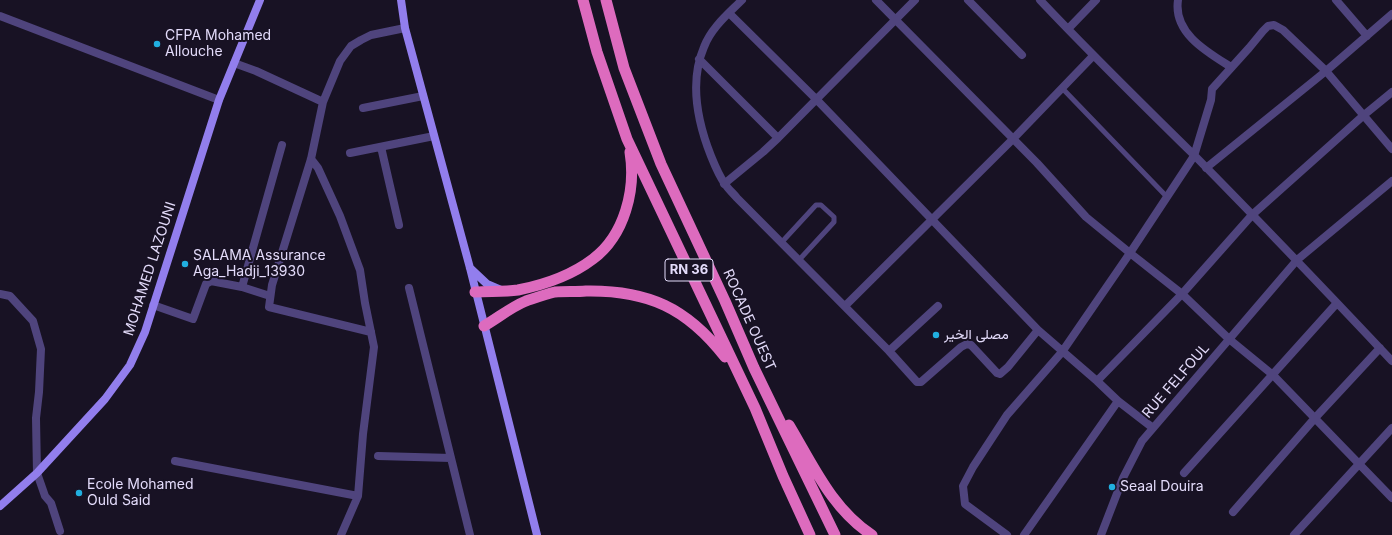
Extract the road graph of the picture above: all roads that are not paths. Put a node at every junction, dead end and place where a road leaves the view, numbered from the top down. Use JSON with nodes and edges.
{"nodes":[{"id":1,"x":260,"y":0,"type":"edge"},
{"id":2,"x":401,"y":0,"type":"edge"},
{"id":3,"x":583,"y":0,"type":"edge"},
{"id":4,"x":606,"y":0,"type":"edge"},
{"id":5,"x":742,"y":0,"type":"edge"},
{"id":6,"x":876,"y":0,"type":"edge"},
{"id":7,"x":915,"y":0,"type":"edge"},
{"id":8,"x":968,"y":0,"type":"edge"},
{"id":9,"x":1040,"y":0,"type":"edge"},
{"id":10,"x":1096,"y":0,"type":"edge"},
{"id":11,"x":1178,"y":0,"type":"edge"},
{"id":12,"x":1336,"y":0,"type":"edge"},
{"id":13,"x":729,"y":14,"type":"junction"},
{"id":14,"x":1392,"y":14,"type":"edge"},
{"id":15,"x":0,"y":16,"type":"edge"},
{"id":16,"x":895,"y":19,"type":"junction"},
{"id":17,"x":406,"y":28,"type":"junction"},
{"id":18,"x":1068,"y":29,"type":"junction"},
{"id":19,"x":1367,"y":36,"type":"junction"},
{"id":20,"x":1022,"y":55,"type":"dead end"},
{"id":21,"x":1093,"y":56,"type":"junction"},
{"id":22,"x":699,"y":59,"type":"junction"},
{"id":23,"x":234,"y":63,"type":"junction"},
{"id":24,"x":1231,"y":68,"type":"junction"},
{"id":25,"x":1326,"y":71,"type":"junction"},
{"id":26,"x":1062,"y":88,"type":"junction"},
{"id":27,"x":1392,"y":92,"type":"edge"},
{"id":28,"x":424,"y":96,"type":"junction"},
{"id":29,"x":219,"y":100,"type":"junction"},
{"id":30,"x":817,"y":100,"type":"junction"},
{"id":31,"x":323,"y":102,"type":"junction"},
{"id":32,"x":362,"y":108,"type":"dead end"},
{"id":33,"x":1364,"y":115,"type":"junction"},
{"id":34,"x":434,"y":136,"type":"junction"},
{"id":35,"x":778,"y":138,"type":"junction"},
{"id":36,"x":1013,"y":139,"type":"junction"},
{"id":37,"x":627,"y":140,"type":"junction"},
{"id":38,"x":282,"y":145,"type":"dead end"},
{"id":39,"x":380,"y":146,"type":"junction"},
{"id":40,"x":1392,"y":149,"type":"edge"},
{"id":41,"x":350,"y":153,"type":"dead end"},
{"id":42,"x":1194,"y":156,"type":"junction"},
{"id":43,"x":311,"y":159,"type":"junction"},
{"id":44,"x":1206,"y":168,"type":"junction"},
{"id":45,"x":1392,"y":181,"type":"edge"},
{"id":46,"x":724,"y":184,"type":"junction"},
{"id":47,"x":1167,"y":197,"type":"junction"},
{"id":48,"x":1252,"y":215,"type":"junction"},
{"id":49,"x":932,"y":219,"type":"junction"},
{"id":50,"x":399,"y":225,"type":"dead end"},
{"id":51,"x":782,"y":243,"type":"junction"},
{"id":52,"x":1130,"y":254,"type":"junction"},
{"id":53,"x":799,"y":260,"type":"junction"},
{"id":54,"x":1297,"y":260,"type":"junction"},
{"id":55,"x":470,"y":268,"type":"junction"},
{"id":56,"x":242,"y":288,"type":"junction"},
{"id":57,"x":409,"y":288,"type":"dead end"},
{"id":58,"x":502,"y":291,"type":"junction"},
{"id":59,"x":475,"y":292,"type":"junction"},
{"id":60,"x":0,"y":294,"type":"edge"},
{"id":61,"x":1182,"y":294,"type":"junction"},
{"id":62,"x":270,"y":296,"type":"junction"},
{"id":63,"x":1337,"y":303,"type":"junction"},
{"id":64,"x":153,"y":305,"type":"junction"},
{"id":65,"x":845,"y":306,"type":"junction"},
{"id":66,"x":938,"y":306,"type":"dead end"},
{"id":67,"x":484,"y":326,"type":"junction"},
{"id":68,"x":1038,"y":330,"type":"junction"},
{"id":69,"x":371,"y":332,"type":"junction"},
{"id":70,"x":1229,"y":339,"type":"junction"},
{"id":71,"x":1380,"y":348,"type":"junction"},
{"id":72,"x":889,"y":351,"type":"junction"},
{"id":73,"x":1062,"y":352,"type":"junction"},
{"id":74,"x":1392,"y":361,"type":"edge"},
{"id":75,"x":738,"y":373,"type":"junction"},
{"id":76,"x":1272,"y":375,"type":"junction"},
{"id":77,"x":759,"y":378,"type":"junction"},
{"id":78,"x":1097,"y":381,"type":"junction"},
{"id":79,"x":1118,"y":401,"type":"junction"},
{"id":80,"x":1315,"y":418,"type":"junction"},
{"id":81,"x":1153,"y":428,"type":"junction"},
{"id":82,"x":1392,"y":428,"type":"edge"},
{"id":83,"x":378,"y":456,"type":"dead end"},
{"id":84,"x":451,"y":458,"type":"junction"},
{"id":85,"x":175,"y":461,"type":"dead end"},
{"id":86,"x":1358,"y":464,"type":"junction"},
{"id":87,"x":37,"y":473,"type":"junction"},
{"id":88,"x":1184,"y":473,"type":"dead end"},
{"id":89,"x":358,"y":496,"type":"junction"},
{"id":90,"x":1392,"y":498,"type":"edge"},
{"id":91,"x":0,"y":506,"type":"edge"},
{"id":92,"x":1233,"y":512,"type":"dead end"},
{"id":93,"x":60,"y":530,"type":"dead end"},
{"id":94,"x":341,"y":535,"type":"edge"},
{"id":95,"x":470,"y":535,"type":"edge"},
{"id":96,"x":536,"y":535,"type":"edge"},
{"id":97,"x":810,"y":535,"type":"edge"},
{"id":98,"x":834,"y":535,"type":"edge"},
{"id":99,"x":872,"y":535,"type":"edge"},
{"id":100,"x":1008,"y":535,"type":"edge"},
{"id":101,"x":1024,"y":535,"type":"edge"},
{"id":102,"x":1101,"y":535,"type":"edge"},
{"id":103,"x":1294,"y":535,"type":"edge"}],
"edges":[{"from":1,"to":23,"type":"main road","name":"MOHAMED LAZOUNI"},
{"from":2,"to":17,"type":"main road"},
{"from":3,"to":37,"type":"highway","number":"RN 36"},
{"from":4,"to":77,"type":"highway","name":"ROCADE OUEST"},
{"from":5,"to":13,"type":"street"},
{"from":6,"to":16,"type":"street"},
{"from":7,"to":16,"type":"street"},
{"from":8,"to":20,"type":"street"},
{"from":9,"to":18,"type":"street"},
{"from":10,"to":18,"type":"street"},
{"from":11,"to":24,"type":"street"},
{"from":12,"to":19,"type":"street"},
{"from":13,"to":22,"type":"street"},
{"from":13,"to":30,"type":"street"},
{"from":14,"to":19,"type":"street"},
{"from":15,"to":29,"type":"street"},
{"from":16,"to":30,"type":"street"},
{"from":16,"to":36,"type":"street"},
{"from":17,"to":28,"type":"main road"},
{"from":17,"to":31,"type":"street"},
{"from":18,"to":21,"type":"street"},
{"from":19,"to":25,"type":"street"},
{"from":21,"to":26,"type":"street"},
{"from":21,"to":42,"type":"street"},
{"from":22,"to":35,"type":"street"},
{"from":22,"to":46,"type":"street"},
{"from":23,"to":29,"type":"main road","name":"MOHAMED LAZOUNI"},
{"from":23,"to":31,"type":"street"},
{"from":24,"to":25,"type":"street"},
{"from":24,"to":42,"type":"street"},
{"from":25,"to":33,"type":"street"},
{"from":25,"to":44,"type":"street"},
{"from":26,"to":36,"type":"street"},
{"from":26,"to":47,"type":"lane"},
{"from":27,"to":33,"type":"street"},
{"from":28,"to":32,"type":"street"},
{"from":28,"to":34,"type":"main road"},
{"from":29,"to":64,"type":"main road","name":"MOHAMED LAZOUNI"},
{"from":30,"to":35,"type":"street"},
{"from":30,"to":49,"type":"street"},
{"from":31,"to":43,"type":"street"},
{"from":33,"to":40,"type":"street"},
{"from":33,"to":48,"type":"street"},
{"from":34,"to":39,"type":"street"},
{"from":34,"to":55,"type":"main road"},
{"from":35,"to":46,"type":"street"},
{"from":36,"to":49,"type":"street"},
{"from":36,"to":52,"type":"street"},
{"from":37,"to":58,"type":"highway"},
{"from":37,"to":75,"type":"highway","number":"RN 36"},
{"from":38,"to":56,"type":"street"},
{"from":39,"to":41,"type":"street"},
{"from":39,"to":50,"type":"street"},
{"from":42,"to":44,"type":"street"},
{"from":42,"to":47,"type":"street"},
{"from":43,"to":62,"type":"street"},
{"from":43,"to":69,"type":"street"},
{"from":44,"to":48,"type":"street"},
{"from":45,"to":54,"type":"street","name":"RUE FELFOUL"},
{"from":46,"to":51,"type":"street"},
{"from":47,"to":52,"type":"street"},
{"from":48,"to":54,"type":"street"},
{"from":48,"to":61,"type":"street"},
{"from":49,"to":65,"type":"street"},
{"from":49,"to":68,"type":"street"},
{"from":51,"to":53,"type":"street"},
{"from":51,"to":53,"type":"lane"},
{"from":52,"to":61,"type":"street"},
{"from":52,"to":73,"type":"street"},
{"from":53,"to":65,"type":"street"},
{"from":54,"to":63,"type":"street"},
{"from":54,"to":70,"type":"street","name":"RUE FELFOUL"},
{"from":55,"to":58,"type":"main road"},
{"from":55,"to":59,"type":"main road"},
{"from":56,"to":62,"type":"street"},
{"from":56,"to":64,"type":"street"},
{"from":57,"to":84,"type":"street"},
{"from":58,"to":59,"type":"highway"},
{"from":59,"to":67,"type":"main road"},
{"from":60,"to":87,"type":"street"},
{"from":61,"to":70,"type":"street"},
{"from":61,"to":78,"type":"street"},
{"from":62,"to":69,"type":"street"},
{"from":63,"to":71,"type":"street"},
{"from":63,"to":76,"type":"street"},
{"from":64,"to":87,"type":"main road","name":"MOHAMED LAZOUNI"},
{"from":65,"to":72,"type":"street"},
{"from":66,"to":72,"type":"street"},
{"from":67,"to":75,"type":"highway"},
{"from":67,"to":96,"type":"main road"},
{"from":68,"to":72,"type":"street"},
{"from":68,"to":73,"type":"street"},
{"from":69,"to":89,"type":"street"},
{"from":70,"to":76,"type":"street"},
{"from":70,"to":81,"type":"street","name":"RUE FELFOUL"},
{"from":71,"to":74,"type":"street"},
{"from":71,"to":80,"type":"street"},
{"from":73,"to":78,"type":"street"},
{"from":73,"to":100,"type":"street"},
{"from":75,"to":97,"type":"highway","number":"RN 36"},
{"from":76,"to":80,"type":"street"},
{"from":76,"to":88,"type":"street"},
{"from":77,"to":98,"type":"highway","name":"ROCADE OUEST"},
{"from":77,"to":99,"type":"highway"},
{"from":78,"to":79,"type":"street"},
{"from":79,"to":81,"type":"street"},
{"from":79,"to":101,"type":"street"},
{"from":80,"to":86,"type":"street"},
{"from":80,"to":92,"type":"street"},
{"from":81,"to":102,"type":"street","name":"RUE FELFOUL"},
{"from":82,"to":86,"type":"street"},
{"from":83,"to":84,"type":"street"},
{"from":84,"to":95,"type":"street"},
{"from":85,"to":89,"type":"street"},
{"from":86,"to":90,"type":"street"},
{"from":86,"to":103,"type":"street"},
{"from":87,"to":91,"type":"main road","name":"MOHAMED LAZOUNI"},
{"from":87,"to":93,"type":"street"},
{"from":89,"to":94,"type":"street"}]}
